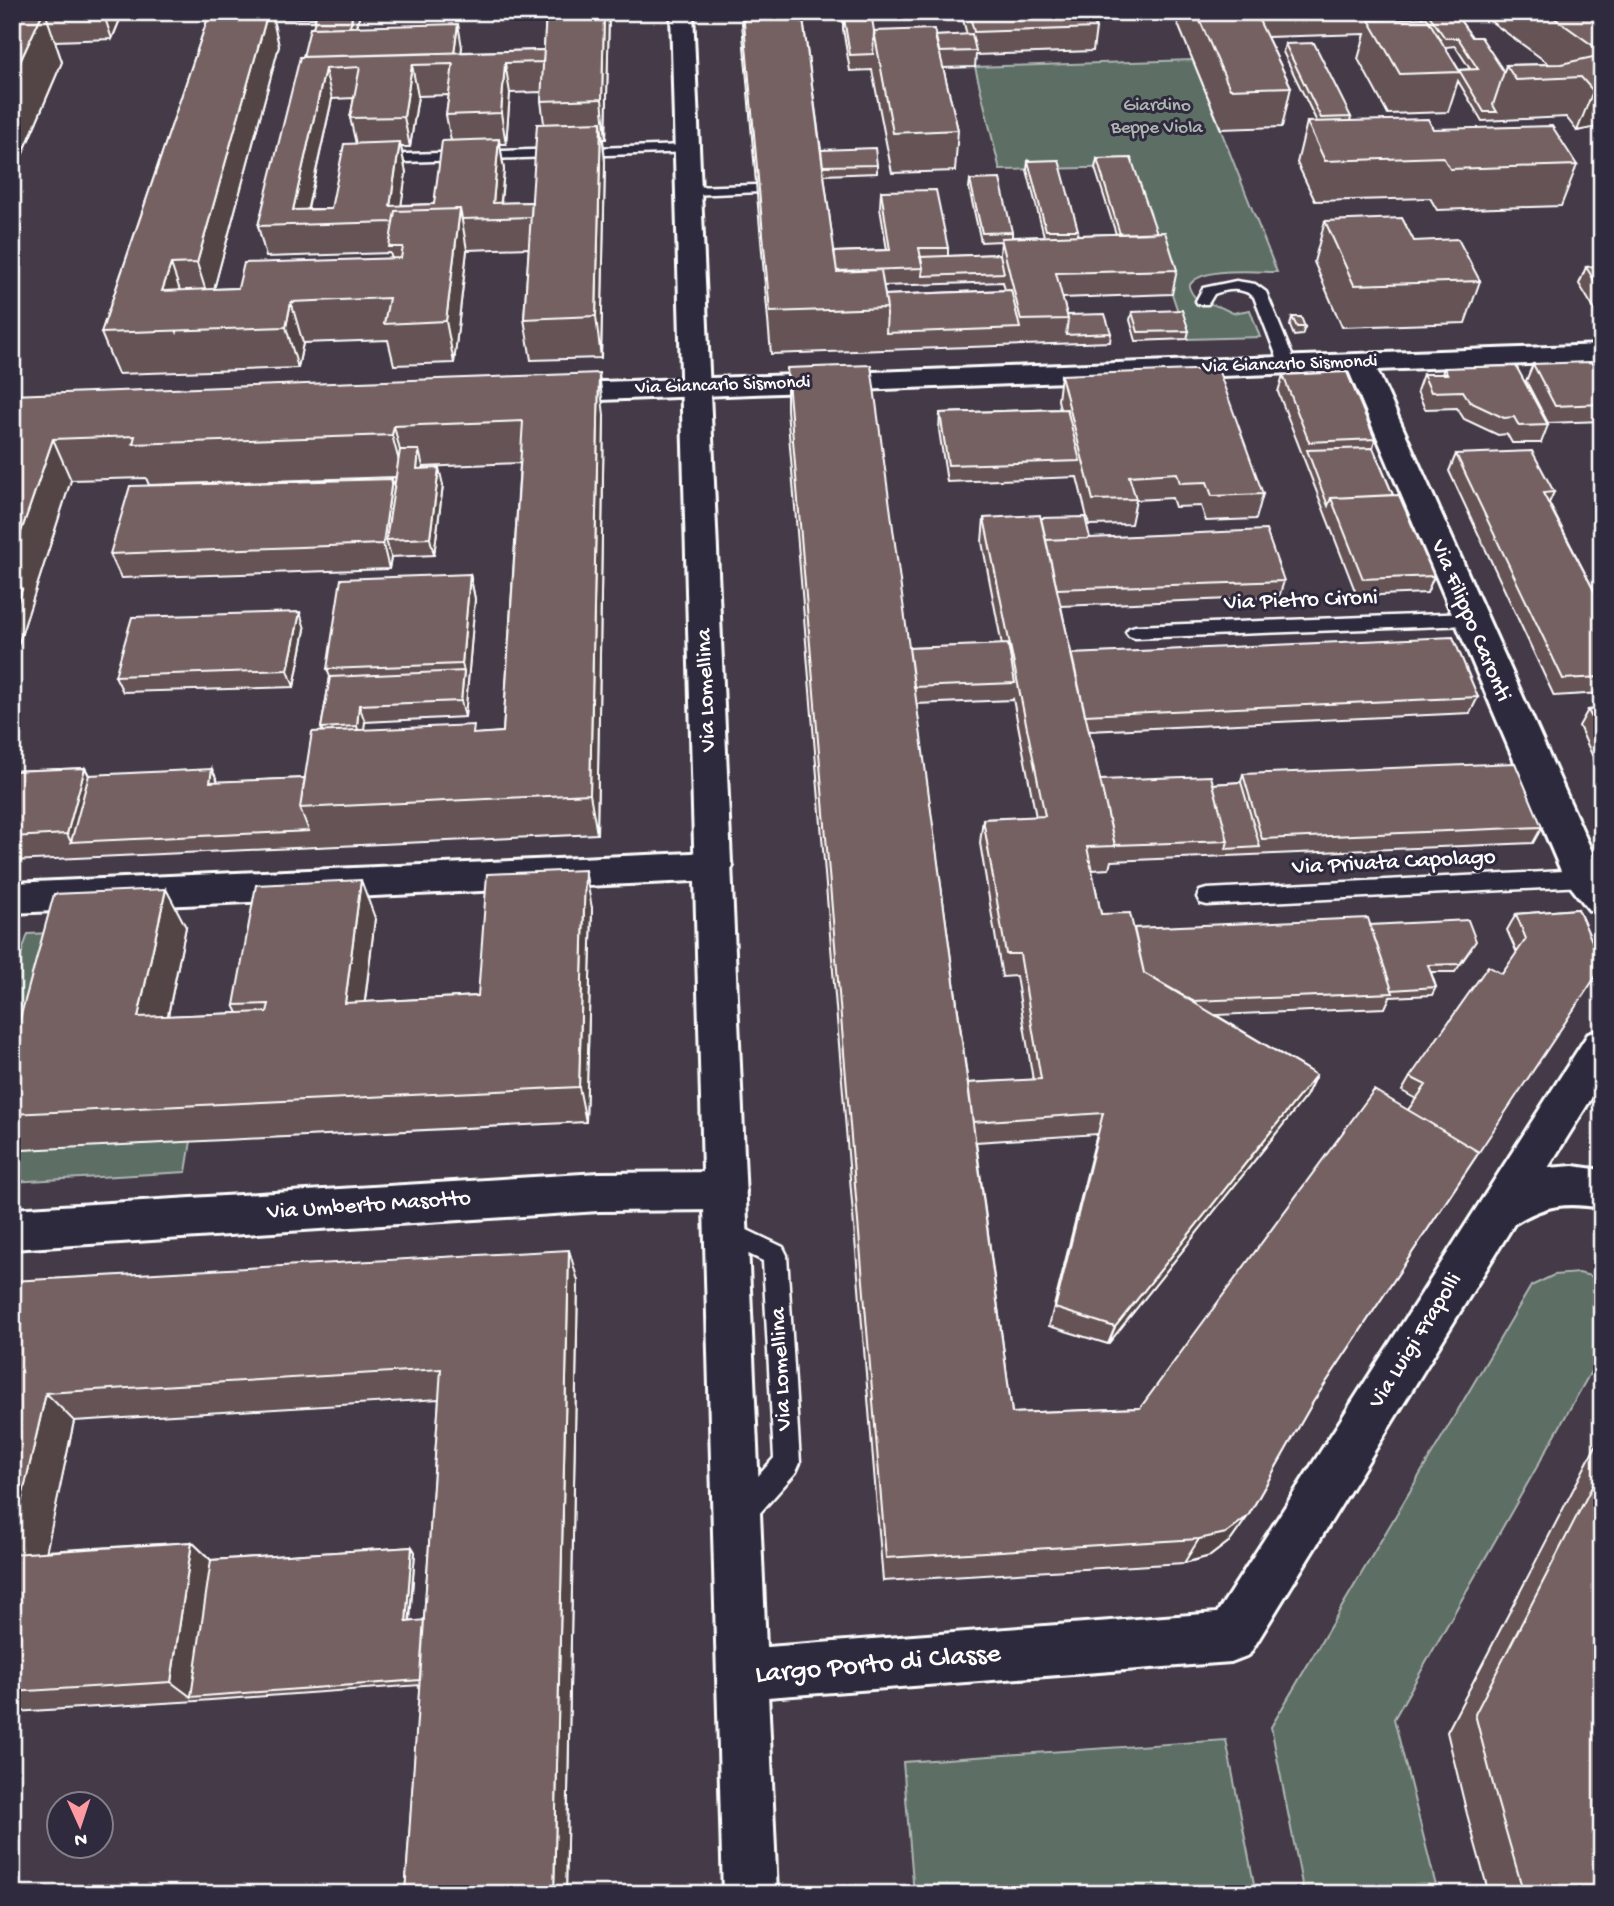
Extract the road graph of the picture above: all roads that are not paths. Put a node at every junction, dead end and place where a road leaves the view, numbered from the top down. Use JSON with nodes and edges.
{"nodes":[{"id":1,"x":682,"y":12,"type":"edge"},
{"id":2,"x":688,"y":149,"type":"junction"},
{"id":3,"x":366,"y":159,"type":"edge"},
{"id":4,"x":756,"y":189,"type":"edge"},
{"id":5,"x":689,"y":191,"type":"junction"},
{"id":6,"x":1203,"y":301,"type":"dead end"},
{"id":7,"x":1602,"y":354,"type":"edge"},
{"id":8,"x":1360,"y":363,"type":"junction"},
{"id":9,"x":1288,"y":365,"type":"junction"},
{"id":10,"x":696,"y":387,"type":"junction"},
{"id":11,"x":524,"y":393,"type":"edge"},
{"id":12,"x":1469,"y":619,"type":"junction"},
{"id":13,"x":1135,"y":632,"type":"dead end"},
{"id":14,"x":714,"y":866,"type":"junction"},
{"id":15,"x":1592,"y":889,"type":"edge"},
{"id":16,"x":1207,"y":897,"type":"dead end"},
{"id":17,"x":12,"y":898,"type":"edge"},
{"id":18,"x":1602,"y":1046,"type":"edge"},
{"id":19,"x":1602,"y":1189,"type":"edge"},
{"id":20,"x":1499,"y":1210,"type":"junction"},
{"id":21,"x":726,"y":1211,"type":"junction"},
{"id":22,"x":12,"y":1229,"type":"edge"},
{"id":23,"x":1231,"y":1637,"type":"joint"},
{"id":24,"x":742,"y":1674,"type":"junction"},
{"id":25,"x":750,"y":1894,"type":"edge"}],
"edges":[{"from":1,"to":2,"type":"street","name":"Via Lomellina"},
{"from":2,"to":3,"type":"lane"},
{"from":2,"to":5,"type":"street","name":"Via Lomellina"},
{"from":4,"to":5,"type":"lane"},
{"from":5,"to":10,"type":"street","name":"Via Lomellina"},
{"from":6,"to":9,"type":"lane"},
{"from":7,"to":8,"type":"street","name":"Via Giancarlo Sismondi"},
{"from":8,"to":9,"type":"street","name":"Via Giancarlo Sismondi"},
{"from":8,"to":12,"type":"street","name":"Via Filippo Caronti"},
{"from":9,"to":10,"type":"street","name":"Via Giancarlo Sismondi"},
{"from":10,"to":11,"type":"street","name":"Via Giancarlo Sismondi"},
{"from":10,"to":14,"type":"street","name":"Via Lomellina"},
{"from":12,"to":13,"type":"lane","name":"Via Pietro Cironi"},
{"from":12,"to":15,"type":"street","name":"Via Filippo Caronti"},
{"from":14,"to":17,"type":"street"},
{"from":14,"to":21,"type":"street","name":"Via Lomellina"},
{"from":15,"to":16,"type":"lane","name":"Via Privata Capolago"},
{"from":18,"to":20,"type":"street","name":"Via Luigi Frapolli"},
{"from":19,"to":20,"type":"street"},
{"from":20,"to":23,"type":"street","name":"Via Luigi Frapolli"},
{"from":21,"to":22,"type":"street","name":"Via Umberto Masotto"},
{"from":21,"to":24,"type":"street","name":"Via Lomellina"},
{"from":23,"to":24,"type":"street","name":"Largo Porto di Classe"},
{"from":24,"to":25,"type":"street","name":"Largo Porto di Classe"}]}
